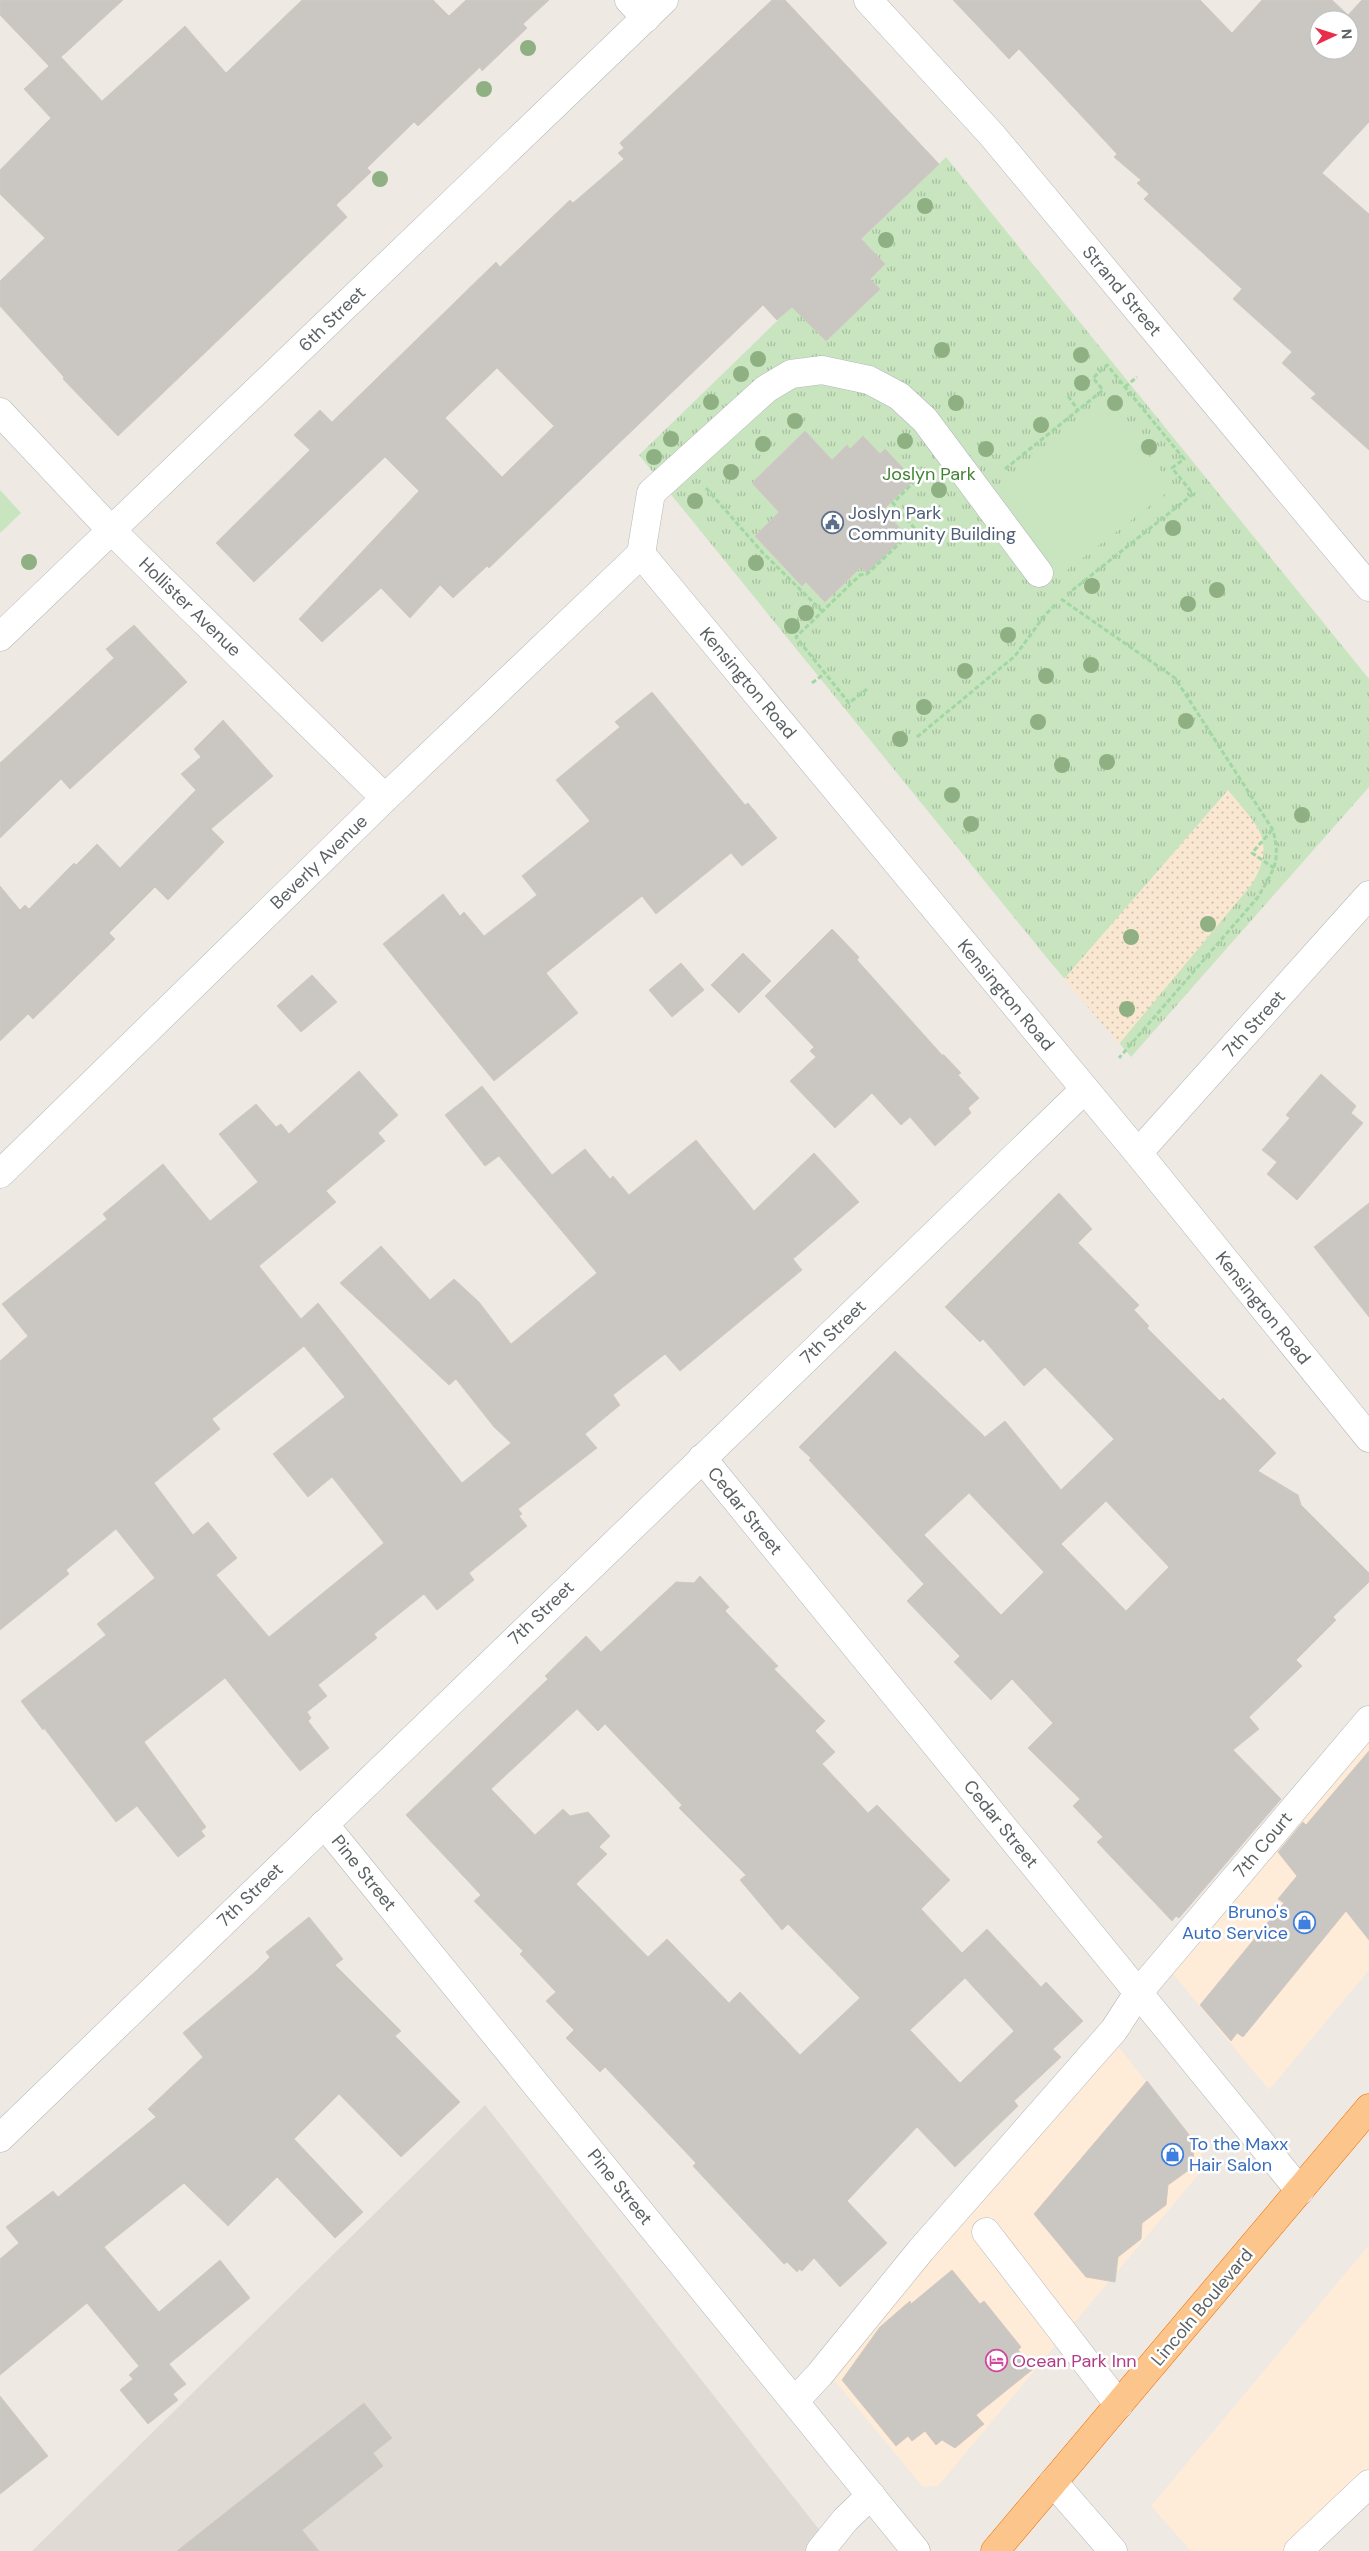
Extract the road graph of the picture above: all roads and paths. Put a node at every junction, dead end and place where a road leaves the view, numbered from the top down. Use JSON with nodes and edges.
{"nodes":[{"id":1,"x":868,"y":0,"type":"edge"},
{"id":2,"x":646,"y":6,"type":"edge"},
{"id":3,"x":1137,"y":377,"type":"dead end"},
{"id":4,"x":1125,"y":387,"type":"junction"},
{"id":5,"x":1068,"y":396,"type":"dead end"},
{"id":6,"x":1078,"y":410,"type":"junction"},
{"id":7,"x":0,"y":412,"type":"edge"},
{"id":8,"x":946,"y":450,"type":"junction"},
{"id":9,"x":978,"y":492,"type":"junction"},
{"id":10,"x":730,"y":515,"type":"dead end"},
{"id":11,"x":110,"y":530,"type":"junction"},
{"id":12,"x":641,"y":554,"type":"junction"},
{"id":13,"x":1038,"y":573,"type":"joint"},
{"id":14,"x":1369,"y":587,"type":"edge"},
{"id":15,"x":1061,"y":599,"type":"junction"},
{"id":16,"x":822,"y":611,"type":"junction"},
{"id":17,"x":0,"y":638,"type":"edge"},
{"id":18,"x":824,"y":674,"type":"junction"},
{"id":19,"x":812,"y":683,"type":"dead end"},
{"id":20,"x":867,"y":689,"type":"dead end"},
{"id":21,"x":917,"y":737,"type":"dead end"},
{"id":22,"x":385,"y":798,"type":"junction"},
{"id":23,"x":1273,"y":830,"type":"junction"},
{"id":24,"x":1274,"y":868,"type":"junction"},
{"id":25,"x":1369,"y":895,"type":"edge"},
{"id":26,"x":1119,"y":1058,"type":"dead end"},
{"id":27,"x":1084,"y":1090,"type":"junction"},
{"id":28,"x":1138,"y":1153,"type":"junction"},
{"id":29,"x":0,"y":1174,"type":"edge"},
{"id":30,"x":1369,"y":1438,"type":"edge"},
{"id":31,"x":702,"y":1458,"type":"junction"},
{"id":32,"x":1369,"y":1720,"type":"edge"},
{"id":33,"x":324,"y":1824,"type":"junction"},
{"id":34,"x":1138,"y":1993,"type":"junction"},
{"id":35,"x":1369,"y":2108,"type":"edge"},
{"id":36,"x":0,"y":2138,"type":"edge"},
{"id":37,"x":1300,"y":2191,"type":"junction"},
{"id":38,"x":986,"y":2232,"type":"dead end"},
{"id":39,"x":794,"y":2401,"type":"junction"},
{"id":40,"x":1119,"y":2406,"type":"junction"},
{"id":41,"x":1053,"y":2482,"type":"junction"},
{"id":42,"x":1369,"y":2484,"type":"edge"},
{"id":43,"x":871,"y":2495,"type":"junction"},
{"id":44,"x":820,"y":2551,"type":"edge"},
{"id":45,"x":916,"y":2551,"type":"edge"},
{"id":46,"x":996,"y":2551,"type":"edge"},
{"id":47,"x":1114,"y":2551,"type":"edge"},
{"id":48,"x":1298,"y":2551,"type":"edge"}],
"edges":[{"from":1,"to":14,"type":"street","name":"Strand Street"},
{"from":2,"to":11,"type":"street","name":"6th Street"},
{"from":3,"to":4,"type":"path"},
{"from":4,"to":6,"type":"path"},
{"from":4,"to":15,"type":"path"},
{"from":5,"to":6,"type":"path"},
{"from":6,"to":9,"type":"path"},
{"from":7,"to":11,"type":"street","name":"Hollister Avenue"},
{"from":8,"to":9,"type":"street"},
{"from":8,"to":12,"type":"street"},
{"from":8,"to":16,"type":"path"},
{"from":9,"to":13,"type":"street"},
{"from":10,"to":16,"type":"path"},
{"from":11,"to":17,"type":"street","name":"6th Street"},
{"from":11,"to":22,"type":"street","name":"Hollister Avenue"},
{"from":12,"to":22,"type":"street","name":"Beverly Avenue"},
{"from":12,"to":27,"type":"street","name":"Kensington Road"},
{"from":13,"to":15,"type":"path"},
{"from":15,"to":21,"type":"path"},
{"from":15,"to":23,"type":"path"},
{"from":16,"to":18,"type":"path"},
{"from":18,"to":19,"type":"path"},
{"from":18,"to":20,"type":"path"},
{"from":22,"to":29,"type":"street","name":"Beverly Avenue"},
{"from":23,"to":24,"type":"path"},
{"from":23,"to":24,"type":"path"},
{"from":24,"to":26,"type":"path"},
{"from":25,"to":28,"type":"street","name":"7th Street"},
{"from":27,"to":28,"type":"street","name":"Kensington Road"},
{"from":27,"to":31,"type":"street","name":"7th Street"},
{"from":28,"to":30,"type":"street","name":"Kensington Road"},
{"from":31,"to":33,"type":"street","name":"7th Street"},
{"from":31,"to":34,"type":"street","name":"Cedar Street"},
{"from":32,"to":34,"type":"street","name":"7th Court"},
{"from":33,"to":36,"type":"street","name":"7th Street"},
{"from":33,"to":39,"type":"street","name":"Pine Street"},
{"from":34,"to":37,"type":"street","name":"Cedar Street"},
{"from":34,"to":39,"type":"street","name":"7th Court"},
{"from":35,"to":37,"type":"highway","name":"Lincoln Boulevard"},
{"from":37,"to":40,"type":"highway","name":"Lincoln Boulevard"},
{"from":38,"to":40,"type":"street"},
{"from":39,"to":43,"type":"street","name":"Pine Street"},
{"from":40,"to":41,"type":"highway","name":"Lincoln Boulevard"},
{"from":41,"to":46,"type":"highway","name":"Lincoln Boulevard"},
{"from":41,"to":47,"type":"street"},
{"from":42,"to":48,"type":"street"},
{"from":43,"to":44,"type":"street"},
{"from":43,"to":45,"type":"street","name":"Pine Street"}]}
